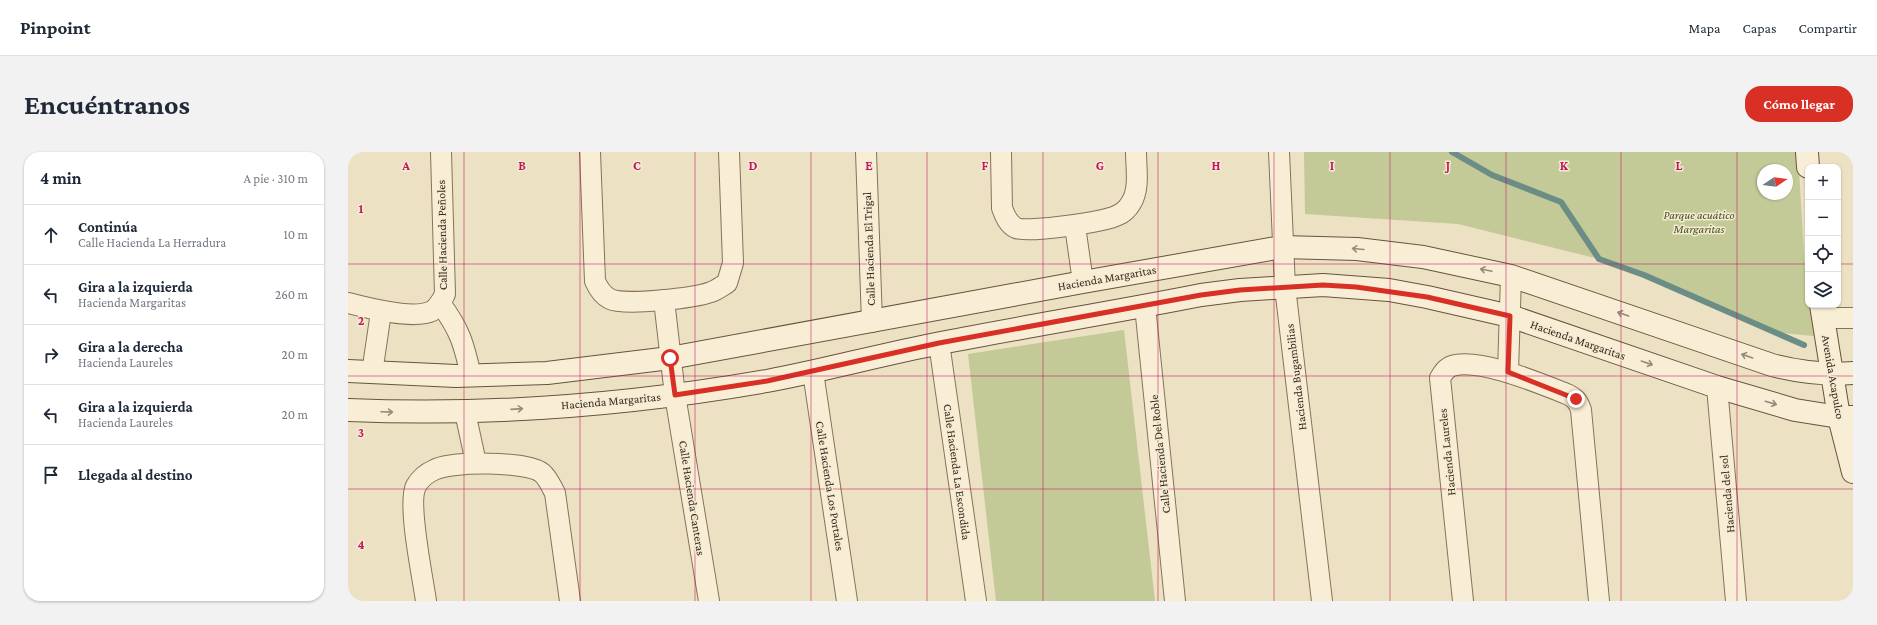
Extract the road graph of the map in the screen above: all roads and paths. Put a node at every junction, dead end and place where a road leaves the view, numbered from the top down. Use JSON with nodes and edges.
{"nodes":[{"id":1,"x":441,"y":152,"type":"edge"},
{"id":2,"x":590,"y":152,"type":"edge"},
{"id":3,"x":729,"y":152,"type":"edge"},
{"id":4,"x":866,"y":152,"type":"edge"},
{"id":5,"x":1001,"y":152,"type":"edge"},
{"id":6,"x":1136,"y":152,"type":"edge"},
{"id":7,"x":1279,"y":152,"type":"edge"},
{"id":8,"x":1807,"y":152,"type":"edge"},
{"id":9,"x":1808,"y":164,"type":"edge"},
{"id":10,"x":1075,"y":226,"type":"junction"},
{"id":11,"x":1282,"y":247,"type":"junction"},
{"id":12,"x":1511,"y":276,"type":"junction"},
{"id":13,"x":1083,"y":282,"type":"junction"},
{"id":14,"x":1285,"y":287,"type":"junction"},
{"id":15,"x":664,"y":300,"type":"junction"},
{"id":16,"x":348,"y":303,"type":"edge"},
{"id":17,"x":440,"y":303,"type":"junction"},
{"id":18,"x":1145,"y":306,"type":"junction"},
{"id":19,"x":1822,"y":311,"type":"edge"},
{"id":20,"x":381,"y":312,"type":"junction"},
{"id":21,"x":1510,"y":316,"type":"junction"},
{"id":22,"x":1853,"y":318,"type":"edge"},
{"id":23,"x":872,"y":322,"type":"junction"},
{"id":24,"x":939,"y":343,"type":"junction"},
{"id":25,"x":670,"y":358,"type":"junction"},
{"id":26,"x":348,"y":371,"type":"edge"},
{"id":27,"x":813,"y":372,"type":"junction"},
{"id":28,"x":1508,"y":372,"type":"junction"},
{"id":29,"x":372,"y":373,"type":"junction"},
{"id":30,"x":1853,"y":373,"type":"edge"},
{"id":31,"x":1831,"y":374,"type":"junction"},
{"id":32,"x":471,"y":376,"type":"junction"},
{"id":33,"x":1717,"y":387,"type":"junction"},
{"id":34,"x":675,"y":395,"type":"junction"},
{"id":35,"x":348,"y":410,"type":"edge"},
{"id":36,"x":465,"y":412,"type":"junction"},
{"id":37,"x":1846,"y":417,"type":"edge"},
{"id":38,"x":476,"y":463,"type":"junction"},
{"id":39,"x":1853,"y":472,"type":"edge"},
{"id":40,"x":426,"y":601,"type":"edge"},
{"id":41,"x":570,"y":601,"type":"edge"},
{"id":42,"x":709,"y":601,"type":"edge"},
{"id":43,"x":847,"y":601,"type":"edge"},
{"id":44,"x":976,"y":601,"type":"edge"},
{"id":45,"x":1175,"y":601,"type":"edge"},
{"id":46,"x":1322,"y":601,"type":"edge"},
{"id":47,"x":1463,"y":601,"type":"edge"},
{"id":48,"x":1599,"y":601,"type":"edge"},
{"id":49,"x":1736,"y":601,"type":"edge"}],
"edges":[{"from":1,"to":17,"type":"street","name":"Calle Hacienda Peñoles"},
{"from":2,"to":15,"type":"street"},
{"from":3,"to":15,"type":"street"},
{"from":4,"to":23,"type":"street","name":"Calle Hacienda El Trigal"},
{"from":5,"to":10,"type":"street"},
{"from":6,"to":10,"type":"street"},
{"from":7,"to":11,"type":"street","name":"Hacienda Bugambilias"},
{"from":8,"to":9,"type":"street"},
{"from":10,"to":13,"type":"street"},
{"from":12,"to":11,"type":"street","name":"Hacienda Margaritas","one_way":true},
{"from":11,"to":13,"type":"street","name":"Hacienda Margaritas"},
{"from":11,"to":14,"type":"street","name":"Hacienda Bugambilias"},
{"from":12,"to":21,"type":"street"},
{"from":31,"to":12,"type":"street","name":"Hacienda Margaritas","one_way":true},
{"from":13,"to":23,"type":"street","name":"Hacienda Margaritas"},
{"from":14,"to":18,"type":"street","name":"Hacienda Margaritas"},
{"from":14,"to":21,"type":"street","name":"Hacienda Margaritas"},
{"from":14,"to":46,"type":"street","name":"Hacienda Bugambilias"},
{"from":15,"to":25,"type":"street","name":"Calle Hacienda Canteras"},
{"from":16,"to":20,"type":"street","name":"Calle Hacienda Peñoles"},
{"from":17,"to":20,"type":"street","name":"Calle Hacienda Peñoles"},
{"from":17,"to":32,"type":"street"},
{"from":18,"to":24,"type":"street","name":"Hacienda Margaritas"},
{"from":18,"to":45,"type":"street","name":"Calle Hacienda Del Roble"},
{"from":19,"to":22,"type":"street"},
{"from":19,"to":31,"type":"street","name":"Avenida Acapulco"},
{"from":20,"to":29,"type":"street"},
{"from":21,"to":28,"type":"street"},
{"from":21,"to":33,"type":"street","name":"Hacienda Margaritas","one_way":true},
{"from":23,"to":25,"type":"street","name":"Hacienda Margaritas"},
{"from":24,"to":27,"type":"street","name":"Hacienda Margaritas"},
{"from":24,"to":44,"type":"street","name":"Calle Hacienda La Escondida"},
{"from":25,"to":32,"type":"street","name":"Hacienda Margaritas"},
{"from":25,"to":34,"type":"street","name":"Calle Hacienda Canteras"},
{"from":26,"to":29,"type":"street","name":"Hacienda Margaritas"},
{"from":27,"to":34,"type":"street","name":"Hacienda Margaritas"},
{"from":27,"to":43,"type":"street","name":"Calle Hacienda Los Portales"},
{"from":28,"to":47,"type":"street","name":"Hacienda Laureles"},
{"from":28,"to":48,"type":"street","name":"Hacienda Laureles"},
{"from":29,"to":32,"type":"street","name":"Hacienda Margaritas"},
{"from":30,"to":31,"type":"street","name":"Hacienda Margaritas"},
{"from":31,"to":37,"type":"street","name":"Avenida Acapulco"},
{"from":33,"to":37,"type":"street","name":"Hacienda Margaritas","one_way":true},
{"from":33,"to":49,"type":"street","name":"Hacienda del sol"},
{"from":36,"to":34,"type":"street","name":"Hacienda Margaritas","one_way":true},
{"from":34,"to":42,"type":"street","name":"Calle Hacienda Canteras"},
{"from":35,"to":36,"type":"street","name":"Hacienda Margaritas","one_way":true},
{"from":36,"to":38,"type":"street"},
{"from":37,"to":39,"type":"street","name":"Avenida Acapulco"},
{"from":38,"to":40,"type":"street"},
{"from":38,"to":41,"type":"street"}]}
